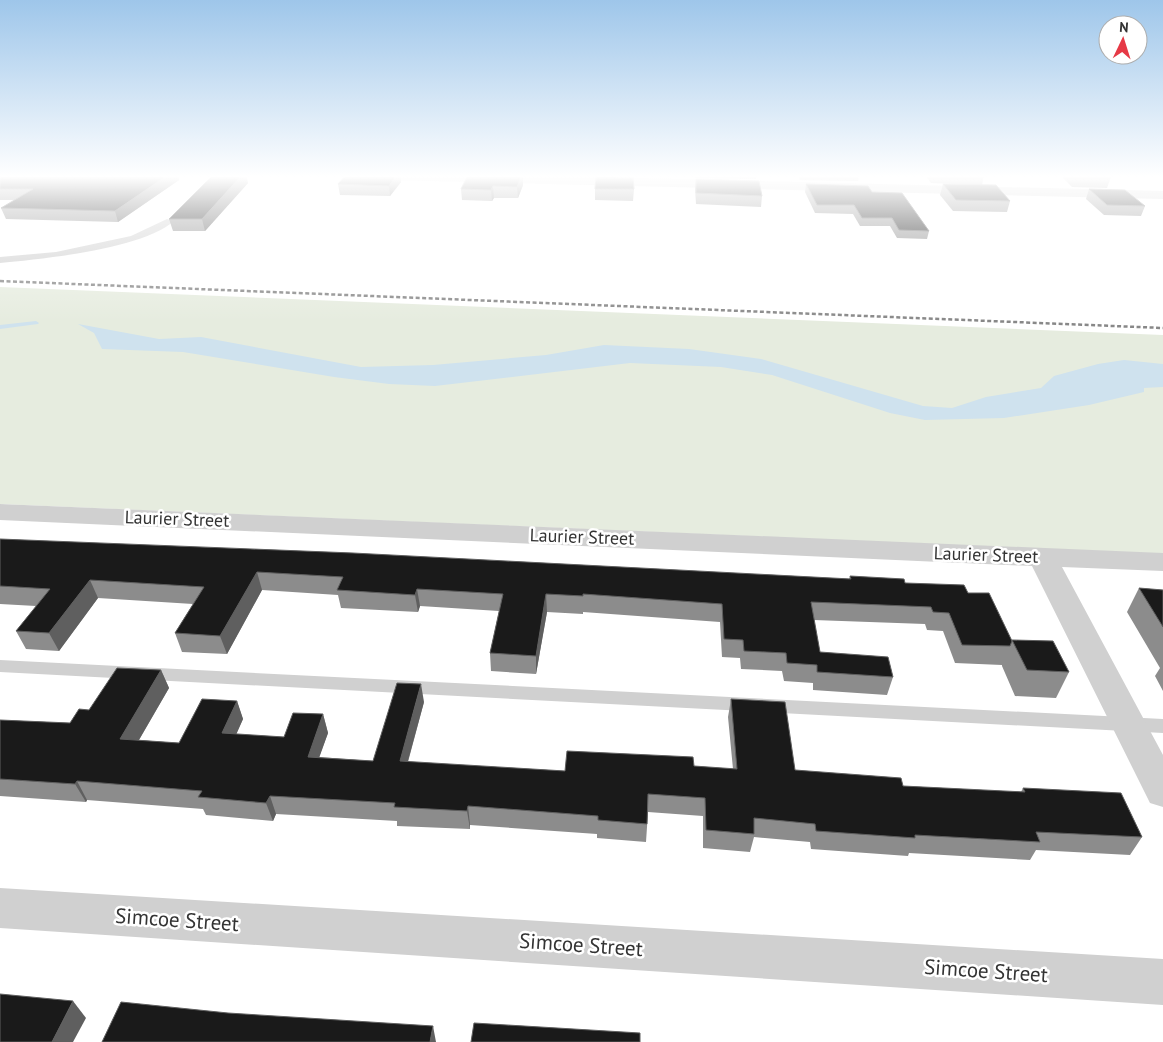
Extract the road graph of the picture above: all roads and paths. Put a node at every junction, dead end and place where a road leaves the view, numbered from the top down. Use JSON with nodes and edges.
{"nodes":[{"id":1,"x":164,"y":224,"type":"edge"},
{"id":2,"x":0,"y":260,"type":"edge"},
{"id":3,"x":0,"y":512,"type":"edge"},
{"id":4,"x":1042,"y":557,"type":"junction"},
{"id":5,"x":1163,"y":562,"type":"edge"},
{"id":6,"x":0,"y":666,"type":"edge"},
{"id":7,"x":1130,"y":724,"type":"junction"},
{"id":8,"x":1163,"y":726,"type":"edge"},
{"id":9,"x":1163,"y":791,"type":"edge"},
{"id":10,"x":0,"y":908,"type":"edge"},
{"id":11,"x":1163,"y":982,"type":"edge"}],
"edges":[{"from":1,"to":2,"type":"lane"},
{"from":3,"to":4,"type":"street","name":"Laurier Street"},
{"from":4,"to":5,"type":"street","name":"Laurier Street"},
{"from":4,"to":7,"type":"street"},
{"from":6,"to":7,"type":"lane"},
{"from":7,"to":8,"type":"lane"},
{"from":7,"to":9,"type":"street"},
{"from":10,"to":11,"type":"street","name":"Simcoe Street"}]}
